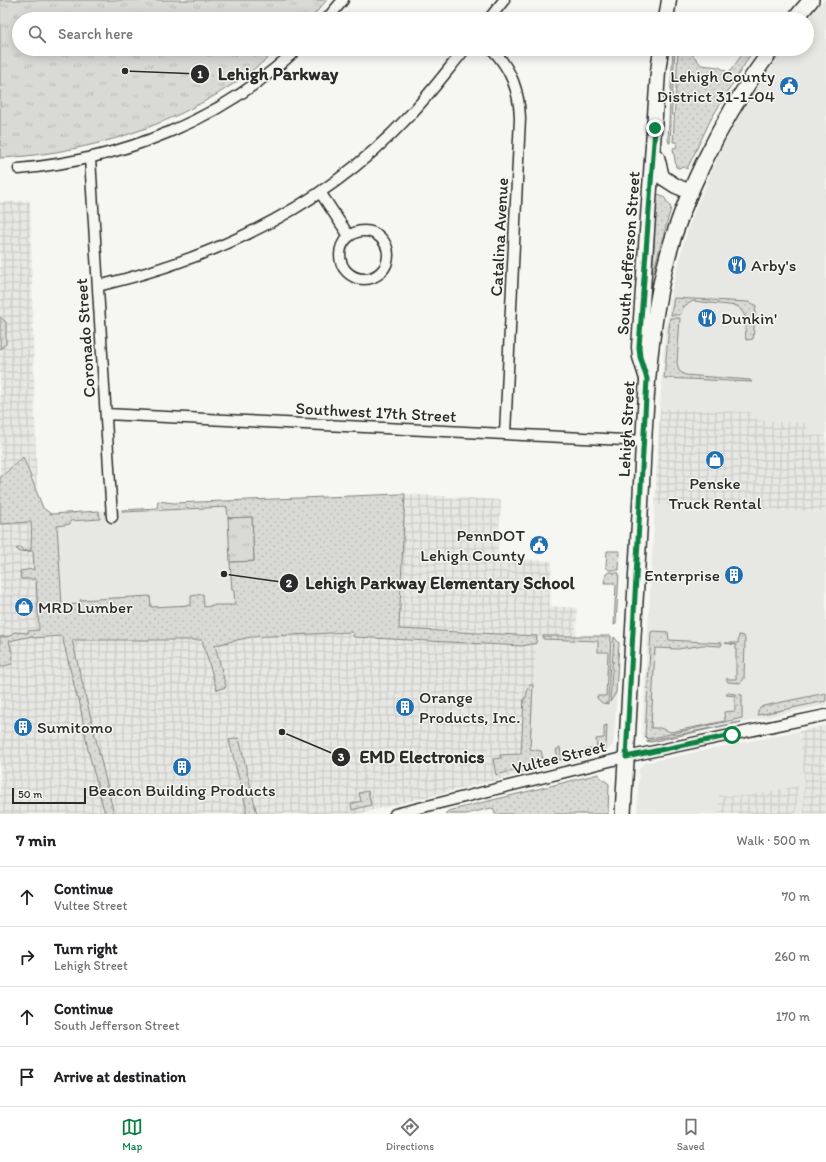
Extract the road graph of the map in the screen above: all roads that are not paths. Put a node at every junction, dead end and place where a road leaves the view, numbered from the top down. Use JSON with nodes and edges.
{"nodes":[{"id":1,"x":343,"y":0,"type":"edge"},
{"id":2,"x":504,"y":0,"type":"edge"},
{"id":3,"x":669,"y":0,"type":"edge"},
{"id":4,"x":811,"y":0,"type":"edge"},
{"id":5,"x":333,"y":12,"type":"edge"},
{"id":6,"x":495,"y":12,"type":"edge"},
{"id":7,"x":667,"y":12,"type":"edge"},
{"id":8,"x":801,"y":12,"type":"edge"},
{"id":9,"x":288,"y":56,"type":"edge"},
{"id":10,"x":460,"y":56,"type":"edge"},
{"id":11,"x":499,"y":56,"type":"edge"},
{"id":12,"x":660,"y":56,"type":"edge"},
{"id":13,"x":767,"y":56,"type":"edge"},
{"id":14,"x":655,"y":128,"type":"junction"},
{"id":15,"x":90,"y":158,"type":"junction"},
{"id":16,"x":20,"y":169,"type":"dead end"},
{"id":17,"x":320,"y":192,"type":"junction"},
{"id":18,"x":690,"y":192,"type":"junction"},
{"id":19,"x":349,"y":236,"type":"junction"},
{"id":20,"x":98,"y":286,"type":"junction"},
{"id":21,"x":647,"y":379,"type":"junction"},
{"id":22,"x":106,"y":414,"type":"junction"},
{"id":23,"x":505,"y":434,"type":"junction"},
{"id":24,"x":644,"y":441,"type":"junction"},
{"id":25,"x":112,"y":516,"type":"dead end"},
{"id":26,"x":826,"y":715,"type":"edge"},
{"id":27,"x":626,"y":757,"type":"junction"},
{"id":28,"x":395,"y":814,"type":"edge"},
{"id":29,"x":623,"y":814,"type":"edge"}],
"edges":[{"from":1,"to":5,"type":"street"},
{"from":2,"to":6,"type":"street"},
{"from":3,"to":7,"type":"main road"},
{"from":4,"to":8,"type":"main road"},
{"from":9,"to":15,"type":"street"},
{"from":10,"to":17,"type":"street"},
{"from":11,"to":23,"type":"street","name":"Catalina Avenue"},
{"from":12,"to":14,"type":"main road","name":"South Jefferson Street"},
{"from":13,"to":18,"type":"main road","name":"Lehigh Street"},
{"from":14,"to":18,"type":"main road","name":"South Jefferson Street"},
{"from":14,"to":21,"type":"main road","name":"South Jefferson Street"},
{"from":15,"to":16,"type":"street"},
{"from":15,"to":20,"type":"street","name":"Coronado Street"},
{"from":17,"to":19,"type":"street"},
{"from":17,"to":20,"type":"street"},
{"from":18,"to":21,"type":"main road","name":"Lehigh Street"},
{"from":19,"to":19,"type":"street"},
{"from":20,"to":22,"type":"street","name":"Coronado Street"},
{"from":21,"to":24,"type":"main road","name":"Lehigh Street"},
{"from":22,"to":23,"type":"street","name":"Southwest 17th Street"},
{"from":22,"to":25,"type":"street","name":"Coronado Street"},
{"from":23,"to":24,"type":"street","name":"Southwest 17th Street"},
{"from":24,"to":27,"type":"main road","name":"Lehigh Street"},
{"from":26,"to":27,"type":"street","name":"Vultee Street"},
{"from":27,"to":28,"type":"street","name":"Vultee Street"},
{"from":27,"to":29,"type":"main road","name":"Lehigh Street"}]}
